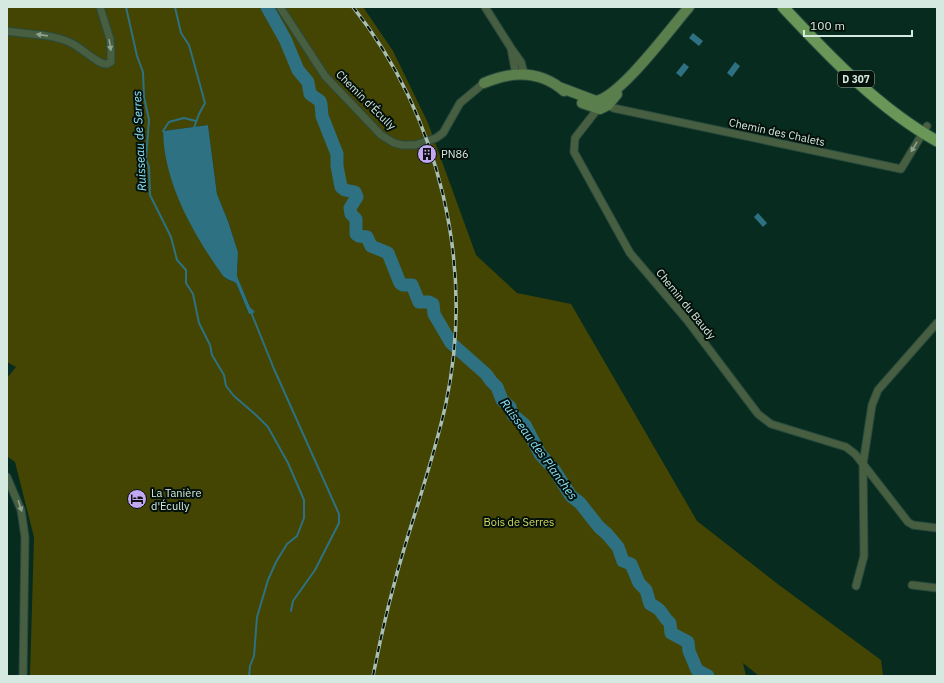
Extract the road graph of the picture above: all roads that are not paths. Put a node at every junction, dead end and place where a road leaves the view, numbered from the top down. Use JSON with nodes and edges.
{"nodes":[{"id":1,"x":100,"y":7,"type":"edge"},
{"id":2,"x":280,"y":7,"type":"edge"},
{"id":3,"x":485,"y":7,"type":"edge"},
{"id":4,"x":689,"y":7,"type":"edge"},
{"id":5,"x":783,"y":7,"type":"edge"},
{"id":6,"x":7,"y":31,"type":"edge"},
{"id":7,"x":520,"y":74,"type":"junction"},
{"id":8,"x":484,"y":83,"type":"joint"},
{"id":9,"x":603,"y":105,"type":"junction"},
{"id":10,"x":925,"y":129,"type":"junction"},
{"id":11,"x":937,"y":141,"type":"edge"},
{"id":12,"x":937,"y":323,"type":"edge"},
{"id":13,"x":863,"y":464,"type":"junction"},
{"id":14,"x":7,"y":477,"type":"edge"},
{"id":15,"x":937,"y":528,"type":"edge"},
{"id":16,"x":912,"y":585,"type":"dead end"},
{"id":17,"x":856,"y":586,"type":"dead end"},
{"id":18,"x":937,"y":588,"type":"edge"},
{"id":19,"x":23,"y":676,"type":"edge"}],
"edges":[{"from":1,"to":6,"type":"street","one_way":true},
{"from":2,"to":8,"type":"street","name":"Chemin d'Écully"},
{"from":3,"to":7,"type":"street"},
{"from":4,"to":9,"type":"street"},
{"from":5,"to":10,"type":"main road","number":"D 307"},
{"from":7,"to":8,"type":"street","name":"Chemin d'Écully"},
{"from":7,"to":9,"type":"street"},
{"from":10,"to":9,"type":"street","name":"Chemin des Chalets","one_way":true},
{"from":9,"to":13,"type":"street","name":"Chemin du Baudy"},
{"from":10,"to":11,"type":"main road","number":"D 307"},
{"from":12,"to":13,"type":"street"},
{"from":13,"to":15,"type":"street","name":"Chemin du Baudy"},
{"from":13,"to":17,"type":"street"},
{"from":14,"to":19,"type":"street","one_way":true},
{"from":16,"to":18,"type":"street"}]}
